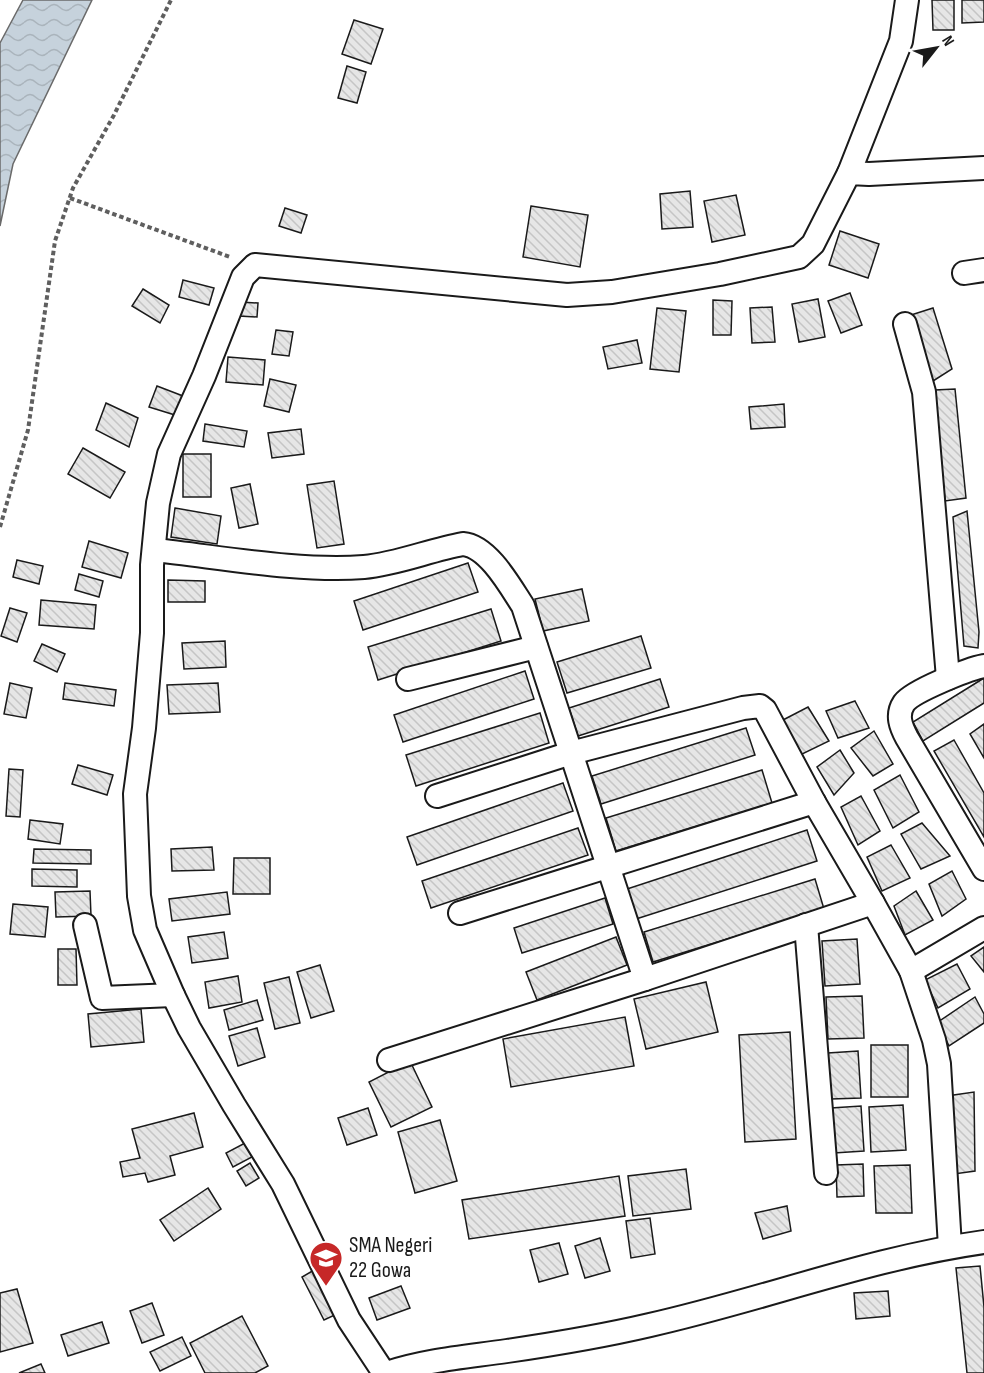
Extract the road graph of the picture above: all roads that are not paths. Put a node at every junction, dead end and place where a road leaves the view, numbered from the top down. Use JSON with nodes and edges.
{"nodes":[{"id":1,"x":907,"y":0,"type":"edge"},
{"id":2,"x":984,"y":168,"type":"edge"},
{"id":3,"x":849,"y":173,"type":"junction"},
{"id":4,"x":905,"y":324,"type":"dead end"},
{"id":5,"x":154,"y":550,"type":"junction"},
{"id":6,"x":536,"y":646,"type":"junction"},
{"id":7,"x":984,"y":666,"type":"edge"},
{"id":8,"x":948,"y":678,"type":"junction"},
{"id":9,"x":408,"y":679,"type":"dead end"},
{"id":10,"x":571,"y":753,"type":"junction"},
{"id":11,"x":436,"y":796,"type":"dead end"},
{"id":12,"x":814,"y":802,"type":"junction"},
{"id":13,"x":609,"y":867,"type":"junction"},
{"id":14,"x":984,"y":869,"type":"edge"},
{"id":15,"x":873,"y":903,"type":"junction"},
{"id":16,"x":460,"y":913,"type":"dead end"},
{"id":17,"x":86,"y":925,"type":"dead end"},
{"id":18,"x":806,"y":925,"type":"junction"},
{"id":19,"x":984,"y":928,"type":"edge"},
{"id":20,"x":911,"y":971,"type":"junction"},
{"id":21,"x":645,"y":980,"type":"junction"},
{"id":22,"x":173,"y":995,"type":"junction"},
{"id":23,"x":389,"y":1060,"type":"dead end"},
{"id":24,"x":826,"y":1173,"type":"dead end"},
{"id":25,"x":984,"y":1242,"type":"edge"},
{"id":26,"x":950,"y":1247,"type":"junction"},
{"id":27,"x":385,"y":1373,"type":"edge"}],
"edges":[{"from":1,"to":3,"type":"street"},
{"from":2,"to":3,"type":"street"},
{"from":3,"to":5,"type":"street"},
{"from":4,"to":8,"type":"street"},
{"from":5,"to":6,"type":"street"},
{"from":5,"to":22,"type":"street"},
{"from":6,"to":9,"type":"street"},
{"from":6,"to":10,"type":"street"},
{"from":7,"to":8,"type":"street"},
{"from":8,"to":14,"type":"street"},
{"from":10,"to":11,"type":"street"},
{"from":10,"to":12,"type":"street"},
{"from":10,"to":13,"type":"street"},
{"from":12,"to":13,"type":"street"},
{"from":12,"to":15,"type":"street"},
{"from":13,"to":16,"type":"street"},
{"from":13,"to":21,"type":"street"},
{"from":15,"to":18,"type":"street"},
{"from":15,"to":20,"type":"street"},
{"from":17,"to":22,"type":"street"},
{"from":18,"to":21,"type":"street"},
{"from":18,"to":24,"type":"street"},
{"from":19,"to":20,"type":"street"},
{"from":20,"to":26,"type":"street"},
{"from":21,"to":23,"type":"street"},
{"from":22,"to":27,"type":"street"},
{"from":25,"to":26,"type":"street"},
{"from":26,"to":27,"type":"street"}]}
